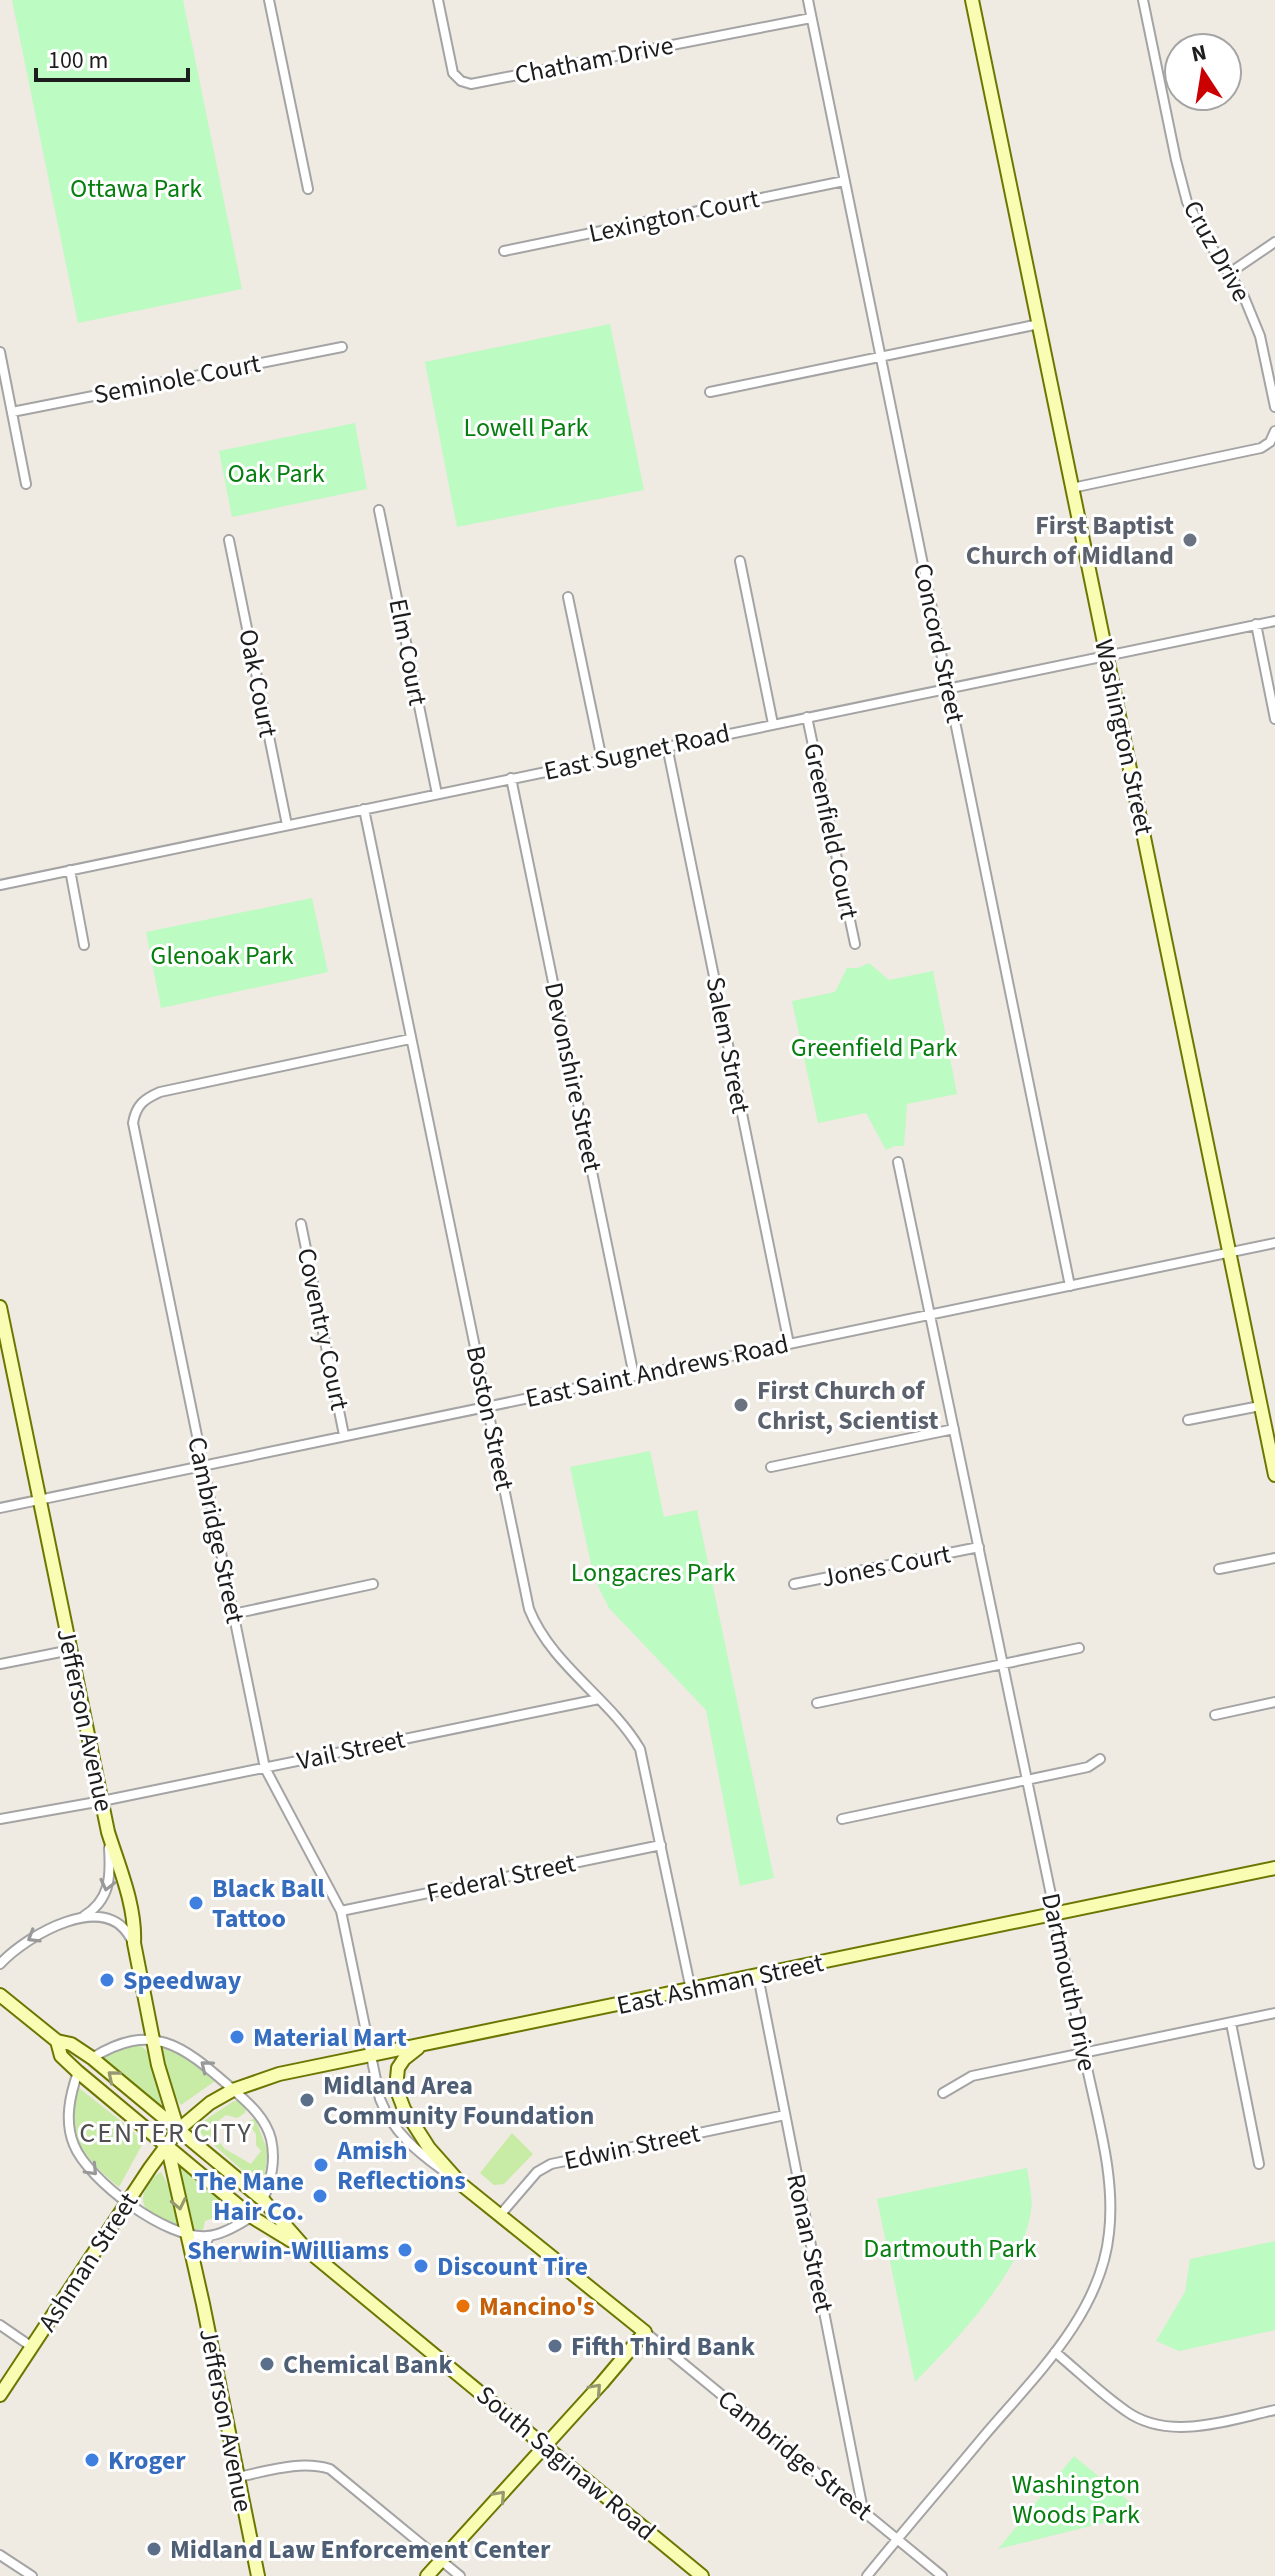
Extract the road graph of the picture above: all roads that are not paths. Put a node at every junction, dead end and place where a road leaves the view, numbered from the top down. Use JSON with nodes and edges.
{"nodes":[{"id":1,"x":269,"y":0,"type":"edge"},
{"id":2,"x":438,"y":0,"type":"edge"},
{"id":3,"x":808,"y":0,"type":"edge"},
{"id":4,"x":972,"y":0,"type":"edge"},
{"id":5,"x":1143,"y":0,"type":"edge"},
{"id":6,"x":811,"y":18,"type":"junction"},
{"id":7,"x":844,"y":181,"type":"junction"},
{"id":8,"x":308,"y":189,"type":"dead end"},
{"id":9,"x":1275,"y":242,"type":"edge"},
{"id":10,"x":504,"y":251,"type":"dead end"},
{"id":11,"x":1228,"y":274,"type":"junction"},
{"id":12,"x":1039,"y":324,"type":"junction"},
{"id":13,"x":342,"y":347,"type":"dead end"},
{"id":14,"x":0,"y":352,"type":"edge"},
{"id":15,"x":881,"y":356,"type":"junction"},
{"id":16,"x":710,"y":392,"type":"dead end"},
{"id":17,"x":1275,"y":407,"type":"edge"},
{"id":18,"x":12,"y":412,"type":"junction"},
{"id":19,"x":1275,"y":431,"type":"edge"},
{"id":20,"x":26,"y":484,"type":"dead end"},
{"id":21,"x":1072,"y":488,"type":"junction"},
{"id":22,"x":379,"y":510,"type":"dead end"},
{"id":23,"x":229,"y":540,"type":"dead end"},
{"id":24,"x":740,"y":561,"type":"dead end"},
{"id":25,"x":568,"y":597,"type":"dead end"},
{"id":26,"x":1275,"y":621,"type":"edge"},
{"id":27,"x":1256,"y":624,"type":"junction"},
{"id":28,"x":1107,"y":654,"type":"junction"},
{"id":29,"x":948,"y":688,"type":"junction"},
{"id":30,"x":807,"y":717,"type":"junction"},
{"id":31,"x":1275,"y":719,"type":"edge"},
{"id":32,"x":773,"y":724,"type":"junction"},
{"id":33,"x":667,"y":746,"type":"junction"},
{"id":34,"x":602,"y":760,"type":"junction"},
{"id":35,"x":511,"y":778,"type":"junction"},
{"id":36,"x":437,"y":794,"type":"junction"},
{"id":37,"x":364,"y":809,"type":"junction"},
{"id":38,"x":287,"y":825,"type":"junction"},
{"id":39,"x":70,"y":870,"type":"junction"},
{"id":40,"x":0,"y":885,"type":"edge"},
{"id":41,"x":855,"y":944,"type":"dead end"},
{"id":42,"x":84,"y":945,"type":"dead end"},
{"id":43,"x":410,"y":1039,"type":"junction"},
{"id":44,"x":898,"y":1162,"type":"dead end"},
{"id":45,"x":301,"y":1224,"type":"dead end"},
{"id":46,"x":1275,"y":1243,"type":"edge"},
{"id":47,"x":1229,"y":1253,"type":"junction"},
{"id":48,"x":1070,"y":1286,"type":"junction"},
{"id":49,"x":0,"y":1307,"type":"edge"},
{"id":50,"x":932,"y":1315,"type":"junction"},
{"id":51,"x":789,"y":1344,"type":"junction"},
{"id":52,"x":634,"y":1376,"type":"junction"},
{"id":53,"x":488,"y":1406,"type":"junction"},
{"id":54,"x":1260,"y":1406,"type":"junction"},
{"id":55,"x":1188,"y":1420,"type":"dead end"},
{"id":56,"x":954,"y":1429,"type":"junction"},
{"id":57,"x":344,"y":1435,"type":"junction"},
{"id":58,"x":203,"y":1465,"type":"junction"},
{"id":59,"x":771,"y":1467,"type":"dead end"},
{"id":60,"x":1275,"y":1475,"type":"edge"},
{"id":61,"x":40,"y":1499,"type":"junction"},
{"id":62,"x":0,"y":1508,"type":"edge"},
{"id":63,"x":979,"y":1547,"type":"junction"},
{"id":64,"x":1275,"y":1558,"type":"edge"},
{"id":65,"x":1219,"y":1569,"type":"dead end"},
{"id":66,"x":373,"y":1584,"type":"dead end"},
{"id":67,"x":794,"y":1584,"type":"dead end"},
{"id":68,"x":233,"y":1614,"type":"junction"},
{"id":69,"x":1079,"y":1648,"type":"dead end"},
{"id":70,"x":71,"y":1650,"type":"junction"},
{"id":71,"x":0,"y":1664,"type":"edge"},
{"id":72,"x":1003,"y":1664,"type":"junction"},
{"id":73,"x":599,"y":1699,"type":"junction"},
{"id":74,"x":1275,"y":1702,"type":"edge"},
{"id":75,"x":817,"y":1703,"type":"dead end"},
{"id":76,"x":1215,"y":1715,"type":"dead end"},
{"id":77,"x":1100,"y":1759,"type":"dead end"},
{"id":78,"x":265,"y":1768,"type":"junction"},
{"id":79,"x":1026,"y":1781,"type":"junction"},
{"id":80,"x":102,"y":1801,"type":"junction"},
{"id":81,"x":0,"y":1819,"type":"edge"},
{"id":82,"x":842,"y":1819,"type":"dead end"},
{"id":83,"x":108,"y":1832,"type":"junction"},
{"id":84,"x":661,"y":1845,"type":"junction"},
{"id":85,"x":1275,"y":1868,"type":"edge"},
{"id":86,"x":341,"y":1911,"type":"junction"},
{"id":87,"x":1055,"y":1914,"type":"junction"},
{"id":88,"x":72,"y":1921,"type":"junction"},
{"id":89,"x":134,"y":1943,"type":"junction"},
{"id":90,"x":0,"y":1964,"type":"edge"},
{"id":91,"x":758,"y":1976,"type":"junction"},
{"id":92,"x":691,"y":1990,"type":"junction"},
{"id":93,"x":0,"y":1995,"type":"edge"},
{"id":94,"x":1275,"y":2013,"type":"edge"},
{"id":95,"x":1231,"y":2023,"type":"junction"},
{"id":96,"x":153,"y":2039,"type":"junction"},
{"id":97,"x":57,"y":2041,"type":"junction"},
{"id":98,"x":421,"y":2046,"type":"junction"},
{"id":99,"x":1084,"y":2053,"type":"junction"},
{"id":100,"x":371,"y":2056,"type":"junction"},
{"id":101,"x":92,"y":2058,"type":"junction"},
{"id":102,"x":78,"y":2072,"type":"junction"},
{"id":103,"x":233,"y":2090,"type":"junction"},
{"id":104,"x":943,"y":2093,"type":"dead end"},
{"id":105,"x":785,"y":2115,"type":"junction"},
{"id":106,"x":178,"y":2130,"type":"junction"},
{"id":107,"x":167,"y":2144,"type":"junction"},
{"id":108,"x":1259,"y":2164,"type":"dead end"},
{"id":109,"x":461,"y":2184,"type":"junction"},
{"id":110,"x":263,"y":2200,"type":"junction"},
{"id":111,"x":128,"y":2201,"type":"junction"},
{"id":112,"x":500,"y":2215,"type":"junction"},
{"id":113,"x":252,"y":2217,"type":"junction"},
{"id":114,"x":186,"y":2236,"type":"junction"},
{"id":115,"x":209,"y":2237,"type":"junction"},
{"id":116,"x":306,"y":2249,"type":"junction"},
{"id":117,"x":194,"y":2264,"type":"junction"},
{"id":118,"x":0,"y":2325,"type":"edge"},
{"id":119,"x":645,"y":2332,"type":"junction"},
{"id":120,"x":32,"y":2347,"type":"junction"},
{"id":121,"x":1055,"y":2352,"type":"junction"},
{"id":122,"x":0,"y":2395,"type":"edge"},
{"id":123,"x":1275,"y":2410,"type":"edge"},
{"id":124,"x":546,"y":2445,"type":"junction"},
{"id":125,"x":238,"y":2477,"type":"junction"},
{"id":126,"x":863,"y":2510,"type":"junction"},
{"id":127,"x":898,"y":2539,"type":"junction"},
{"id":128,"x":0,"y":2555,"type":"edge"},
{"id":129,"x":441,"y":2561,"type":"junction"},
{"id":130,"x":32,"y":2576,"type":"edge"},
{"id":131,"x":258,"y":2576,"type":"edge"},
{"id":132,"x":427,"y":2576,"type":"edge"},
{"id":133,"x":460,"y":2576,"type":"edge"},
{"id":134,"x":702,"y":2576,"type":"edge"},
{"id":135,"x":867,"y":2576,"type":"edge"},
{"id":136,"x":942,"y":2576,"type":"edge"}],
"edges":[{"from":1,"to":8,"type":"street"},
{"from":2,"to":6,"type":"street","name":"Chatham Drive"},
{"from":3,"to":6,"type":"street","name":"Concord Street"},
{"from":4,"to":12,"type":"street","name":"Washington Street"},
{"from":5,"to":11,"type":"street","name":"Cruz Drive"},
{"from":6,"to":7,"type":"street","name":"Concord Street"},
{"from":7,"to":10,"type":"street","name":"Lexington Court"},
{"from":7,"to":15,"type":"street","name":"Concord Street"},
{"from":9,"to":11,"type":"street"},
{"from":11,"to":17,"type":"street","name":"Cruz Drive"},
{"from":12,"to":15,"type":"street"},
{"from":12,"to":21,"type":"street","name":"Washington Street"},
{"from":13,"to":18,"type":"street","name":"Seminole Court"},
{"from":14,"to":18,"type":"street"},
{"from":15,"to":16,"type":"street"},
{"from":15,"to":29,"type":"street","name":"Concord Street"},
{"from":18,"to":20,"type":"street"},
{"from":19,"to":21,"type":"street"},
{"from":21,"to":28,"type":"street","name":"Washington Street"},
{"from":22,"to":36,"type":"street","name":"Elm Court"},
{"from":23,"to":38,"type":"street","name":"Oak Court"},
{"from":24,"to":32,"type":"street"},
{"from":25,"to":34,"type":"street"},
{"from":26,"to":27,"type":"street","name":"East Sugnet Road"},
{"from":27,"to":28,"type":"street","name":"East Sugnet Road"},
{"from":27,"to":31,"type":"street"},
{"from":28,"to":29,"type":"street","name":"East Sugnet Road"},
{"from":28,"to":47,"type":"street","name":"Washington Street"},
{"from":29,"to":30,"type":"street","name":"East Sugnet Road"},
{"from":29,"to":48,"type":"street","name":"Concord Street"},
{"from":30,"to":32,"type":"street","name":"East Sugnet Road"},
{"from":30,"to":41,"type":"street","name":"Greenfield Court"},
{"from":32,"to":33,"type":"street","name":"East Sugnet Road"},
{"from":33,"to":34,"type":"street","name":"East Sugnet Road"},
{"from":33,"to":51,"type":"street","name":"Salem Street"},
{"from":34,"to":35,"type":"street","name":"East Sugnet Road"},
{"from":35,"to":36,"type":"street","name":"East Sugnet Road"},
{"from":35,"to":52,"type":"street","name":"Devonshire Street"},
{"from":36,"to":37,"type":"street","name":"East Sugnet Road"},
{"from":37,"to":38,"type":"street","name":"East Sugnet Road"},
{"from":37,"to":43,"type":"street","name":"Boston Street"},
{"from":38,"to":39,"type":"street","name":"East Sugnet Road"},
{"from":39,"to":40,"type":"street","name":"East Sugnet Road"},
{"from":39,"to":42,"type":"street"},
{"from":43,"to":53,"type":"street","name":"Boston Street"},
{"from":43,"to":58,"type":"street","name":"Cambridge Street"},
{"from":44,"to":50,"type":"street","name":"Dartmouth Drive"},
{"from":45,"to":57,"type":"street","name":"Coventry Court"},
{"from":46,"to":47,"type":"street","name":"East Saint Andrews Road"},
{"from":47,"to":48,"type":"street","name":"East Saint Andrews Road"},
{"from":47,"to":54,"type":"street","name":"Washington Street"},
{"from":48,"to":50,"type":"street","name":"East Saint Andrews Road"},
{"from":49,"to":61,"type":"street","name":"Jefferson Avenue"},
{"from":50,"to":51,"type":"street","name":"East Saint Andrews Road"},
{"from":50,"to":56,"type":"street","name":"Dartmouth Drive"},
{"from":51,"to":52,"type":"street","name":"East Saint Andrews Road"},
{"from":52,"to":53,"type":"street","name":"East Saint Andrews Road"},
{"from":53,"to":57,"type":"street","name":"East Saint Andrews Road"},
{"from":53,"to":73,"type":"street","name":"Boston Street"},
{"from":54,"to":55,"type":"street"},
{"from":54,"to":60,"type":"street","name":"Washington Street"},
{"from":56,"to":59,"type":"street"},
{"from":56,"to":63,"type":"street","name":"Dartmouth Drive"},
{"from":57,"to":58,"type":"street","name":"East Saint Andrews Road"},
{"from":58,"to":61,"type":"street","name":"East Saint Andrews Road"},
{"from":58,"to":68,"type":"street","name":"Cambridge Street"},
{"from":61,"to":62,"type":"street","name":"East Saint Andrews Road"},
{"from":61,"to":70,"type":"street","name":"Jefferson Avenue"},
{"from":63,"to":67,"type":"street","name":"Jones Court"},
{"from":63,"to":72,"type":"street","name":"Dartmouth Drive"},
{"from":64,"to":65,"type":"street"},
{"from":66,"to":68,"type":"street"},
{"from":68,"to":78,"type":"street","name":"Cambridge Street"},
{"from":69,"to":72,"type":"street"},
{"from":70,"to":71,"type":"street"},
{"from":70,"to":80,"type":"street","name":"Jefferson Avenue"},
{"from":72,"to":75,"type":"street"},
{"from":72,"to":79,"type":"street","name":"Dartmouth Drive"},
{"from":73,"to":78,"type":"street","name":"Vail Street"},
{"from":73,"to":84,"type":"street","name":"Boston Street"},
{"from":74,"to":76,"type":"street"},
{"from":77,"to":79,"type":"street"},
{"from":78,"to":80,"type":"street","name":"Vail Street"},
{"from":78,"to":86,"type":"street","name":"Cambridge Street"},
{"from":79,"to":82,"type":"street"},
{"from":79,"to":87,"type":"street","name":"Dartmouth Drive"},
{"from":80,"to":81,"type":"street","name":"Vail Street"},
{"from":80,"to":83,"type":"street","name":"Jefferson Avenue"},
{"from":83,"to":88,"type":"street","one_way":true},
{"from":83,"to":89,"type":"street","name":"Jefferson Avenue"},
{"from":84,"to":86,"type":"street","name":"Federal Street"},
{"from":84,"to":92,"type":"street","name":"Boston Street"},
{"from":85,"to":87,"type":"street","name":"East Ashman Street"},
{"from":86,"to":100,"type":"street","name":"Cambridge Street"},
{"from":87,"to":91,"type":"street","name":"East Ashman Street"},
{"from":87,"to":99,"type":"street","name":"Dartmouth Drive"},
{"from":88,"to":89,"type":"street"},
{"from":88,"to":90,"type":"street","one_way":true},
{"from":89,"to":96,"type":"street","name":"Jefferson Avenue"},
{"from":91,"to":92,"type":"street","name":"East Ashman Street"},
{"from":91,"to":105,"type":"street","name":"Ronan Street"},
{"from":92,"to":98,"type":"street","name":"East Ashman Street"},
{"from":93,"to":97,"type":"street"},
{"from":94,"to":95,"type":"street"},
{"from":95,"to":99,"type":"street"},
{"from":95,"to":108,"type":"street"},
{"from":96,"to":101,"type":"street"},
{"from":103,"to":96,"type":"street","one_way":true},
{"from":96,"to":106,"type":"street","name":"Jefferson Avenue"},
{"from":97,"to":101,"type":"street","name":"South Saginaw Road"},
{"from":97,"to":102,"type":"street"},
{"from":98,"to":100,"type":"street","name":"East Ashman Street"},
{"from":98,"to":109,"type":"street","name":"Cambridge Street"},
{"from":99,"to":104,"type":"street"},
{"from":99,"to":121,"type":"street","name":"Dartmouth Drive"},
{"from":100,"to":103,"type":"street","name":"East Ashman Street"},
{"from":100,"to":109,"type":"street","name":"Cambridge Street"},
{"from":106,"to":101,"type":"street","name":"South Saginaw Road","one_way":true},
{"from":102,"to":107,"type":"street"},
{"from":102,"to":111,"type":"street","one_way":true},
{"from":103,"to":106,"type":"street","name":"East Ashman Street"},
{"from":103,"to":110,"type":"street"},
{"from":105,"to":112,"type":"street","name":"Edwin Street"},
{"from":105,"to":126,"type":"street","name":"Ronan Street"},
{"from":106,"to":107,"type":"street","name":"Ashman Street"},
{"from":106,"to":110,"type":"street","name":"South Saginaw Road"},
{"from":107,"to":111,"type":"street","name":"Ashman Street"},
{"from":107,"to":113,"type":"street"},
{"from":107,"to":114,"type":"street","name":"Jefferson Avenue","one_way":true},
{"from":109,"to":112,"type":"street","name":"Cambridge Street"},
{"from":110,"to":116,"type":"street","name":"South Saginaw Road"},
{"from":111,"to":114,"type":"street"},
{"from":111,"to":120,"type":"street","name":"Ashman Street"},
{"from":112,"to":119,"type":"street","name":"Cambridge Street"},
{"from":113,"to":115,"type":"street"},
{"from":113,"to":116,"type":"street"},
{"from":114,"to":115,"type":"street"},
{"from":114,"to":117,"type":"street","name":"Jefferson Avenue"},
{"from":115,"to":117,"type":"street"},
{"from":116,"to":124,"type":"street","name":"South Saginaw Road"},
{"from":117,"to":125,"type":"street","name":"Jefferson Avenue"},
{"from":118,"to":120,"type":"street"},
{"from":124,"to":119,"type":"street","one_way":true},
{"from":119,"to":126,"type":"street","name":"Cambridge Street"},
{"from":120,"to":122,"type":"street","name":"Ashman Street"},
{"from":121,"to":123,"type":"street"},
{"from":121,"to":127,"type":"street","name":"Dartmouth Drive"},
{"from":129,"to":124,"type":"street","one_way":true},
{"from":124,"to":134,"type":"street","name":"South Saginaw Road"},
{"from":125,"to":129,"type":"street"},
{"from":125,"to":131,"type":"street","name":"Jefferson Avenue"},
{"from":126,"to":127,"type":"street","name":"Cambridge Street"},
{"from":127,"to":135,"type":"street","name":"Dartmouth Drive"},
{"from":127,"to":136,"type":"street","name":"Cambridge Street"},
{"from":128,"to":130,"type":"street"},
{"from":129,"to":132,"type":"street"},
{"from":129,"to":133,"type":"street"}]}
